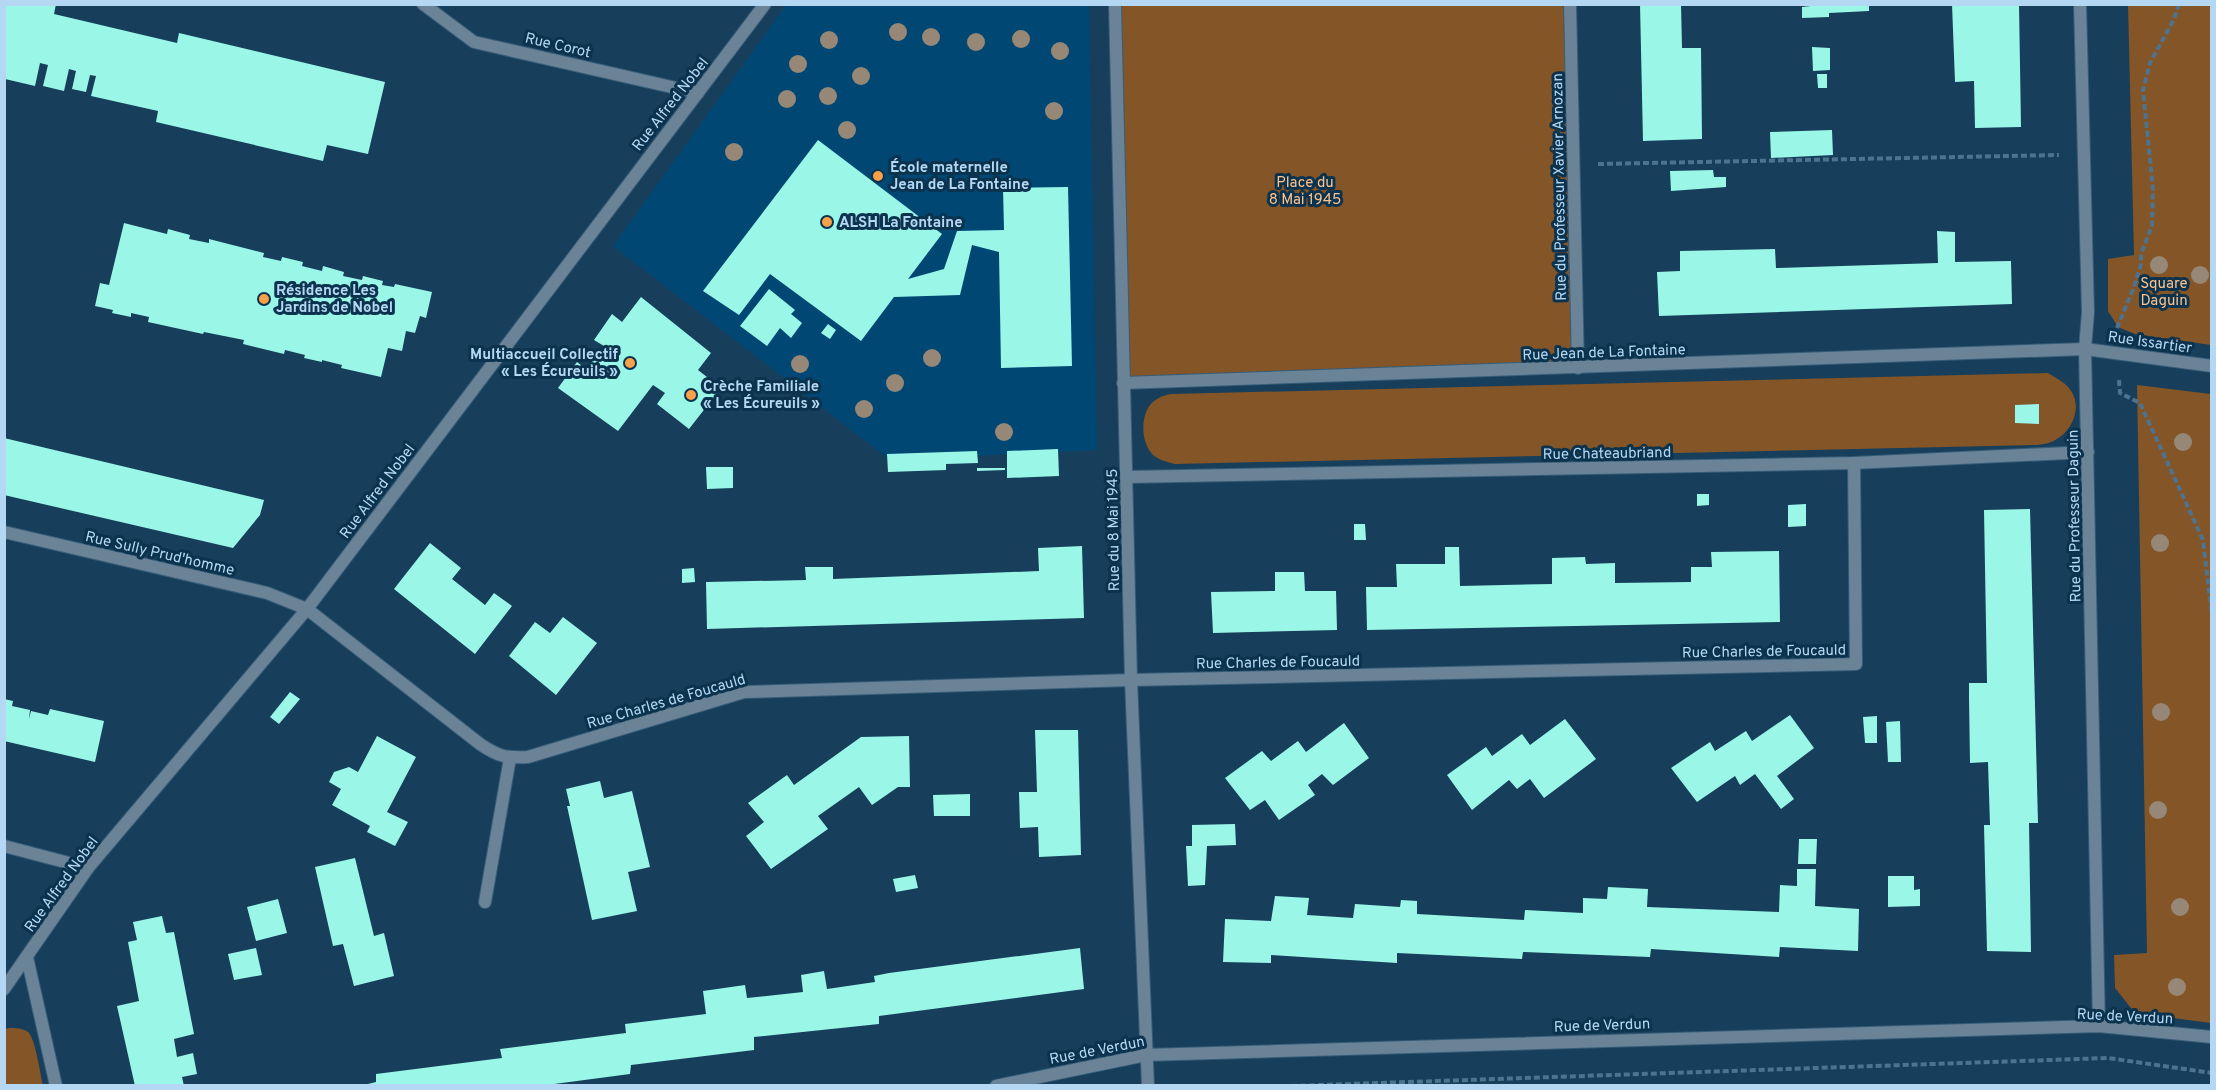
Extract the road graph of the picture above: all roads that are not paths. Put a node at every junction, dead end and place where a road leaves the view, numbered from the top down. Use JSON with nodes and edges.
{"nodes":[{"id":1,"x":423,"y":4,"type":"edge"},
{"id":2,"x":765,"y":4,"type":"edge"},
{"id":3,"x":1115,"y":4,"type":"edge"},
{"id":4,"x":1570,"y":4,"type":"edge"},
{"id":5,"x":2080,"y":4,"type":"edge"},
{"id":6,"x":698,"y":93,"type":"junction"},
{"id":7,"x":2085,"y":349,"type":"junction"},
{"id":8,"x":2211,"y":366,"type":"edge"},
{"id":9,"x":1578,"y":368,"type":"junction"},
{"id":10,"x":1123,"y":383,"type":"junction"},
{"id":11,"x":2088,"y":452,"type":"junction"},
{"id":12,"x":1854,"y":463,"type":"junction"},
{"id":13,"x":1127,"y":477,"type":"junction"},
{"id":14,"x":4,"y":532,"type":"edge"},
{"id":15,"x":307,"y":609,"type":"junction"},
{"id":16,"x":1131,"y":680,"type":"junction"},
{"id":17,"x":510,"y":758,"type":"junction"},
{"id":18,"x":4,"y":846,"type":"edge"},
{"id":19,"x":88,"y":868,"type":"junction"},
{"id":20,"x":485,"y":902,"type":"dead end"},
{"id":21,"x":27,"y":957,"type":"junction"},
{"id":22,"x":4,"y":989,"type":"edge"},
{"id":23,"x":2099,"y":1026,"type":"junction"},
{"id":24,"x":2211,"y":1037,"type":"edge"},
{"id":25,"x":1146,"y":1055,"type":"junction"},
{"id":26,"x":56,"y":1086,"type":"edge"},
{"id":27,"x":996,"y":1086,"type":"edge"},
{"id":28,"x":1148,"y":1086,"type":"edge"}],
"edges":[{"from":1,"to":6,"type":"street","name":"Rue Corot"},
{"from":2,"to":6,"type":"street","name":"Rue Alfred Nobel"},
{"from":3,"to":10,"type":"street","name":"Rue du 8 Mai 1945"},
{"from":4,"to":9,"type":"street","name":"Rue du Professeur Xavier Arnozan"},
{"from":5,"to":7,"type":"street","name":"Rue du Professeur Daguin"},
{"from":6,"to":15,"type":"street","name":"Rue Alfred Nobel"},
{"from":7,"to":8,"type":"street","name":"Rue Issartier"},
{"from":7,"to":9,"type":"street","name":"Rue Jean de La Fontaine"},
{"from":7,"to":11,"type":"street","name":"Rue du Professeur Daguin"},
{"from":9,"to":10,"type":"street","name":"Rue Jean de La Fontaine"},
{"from":10,"to":13,"type":"street","name":"Rue du 8 Mai 1945"},
{"from":11,"to":12,"type":"street","name":"Rue Chateaubriand"},
{"from":11,"to":23,"type":"street","name":"Rue du Professeur Daguin"},
{"from":12,"to":13,"type":"street","name":"Rue Chateaubriand"},
{"from":12,"to":16,"type":"street","name":"Rue Charles de Foucauld"},
{"from":13,"to":16,"type":"street","name":"Rue du 8 Mai 1945"},
{"from":14,"to":15,"type":"street","name":"Rue Sully Prud'homme"},
{"from":15,"to":17,"type":"street"},
{"from":15,"to":19,"type":"street","name":"Rue Alfred Nobel"},
{"from":16,"to":17,"type":"street","name":"Rue Charles de Foucauld"},
{"from":16,"to":25,"type":"street","name":"Rue du 8 Mai 1945"},
{"from":17,"to":20,"type":"street"},
{"from":18,"to":19,"type":"street"},
{"from":19,"to":21,"type":"street","name":"Rue Alfred Nobel"},
{"from":21,"to":22,"type":"street","name":"Rue Alfred Nobel"},
{"from":21,"to":26,"type":"street"},
{"from":23,"to":24,"type":"street","name":"Rue de Verdun"},
{"from":23,"to":25,"type":"street","name":"Rue de Verdun"},
{"from":25,"to":27,"type":"street","name":"Rue de Verdun"},
{"from":25,"to":28,"type":"street","name":"Rue du 8 Mai 1945"}]}
